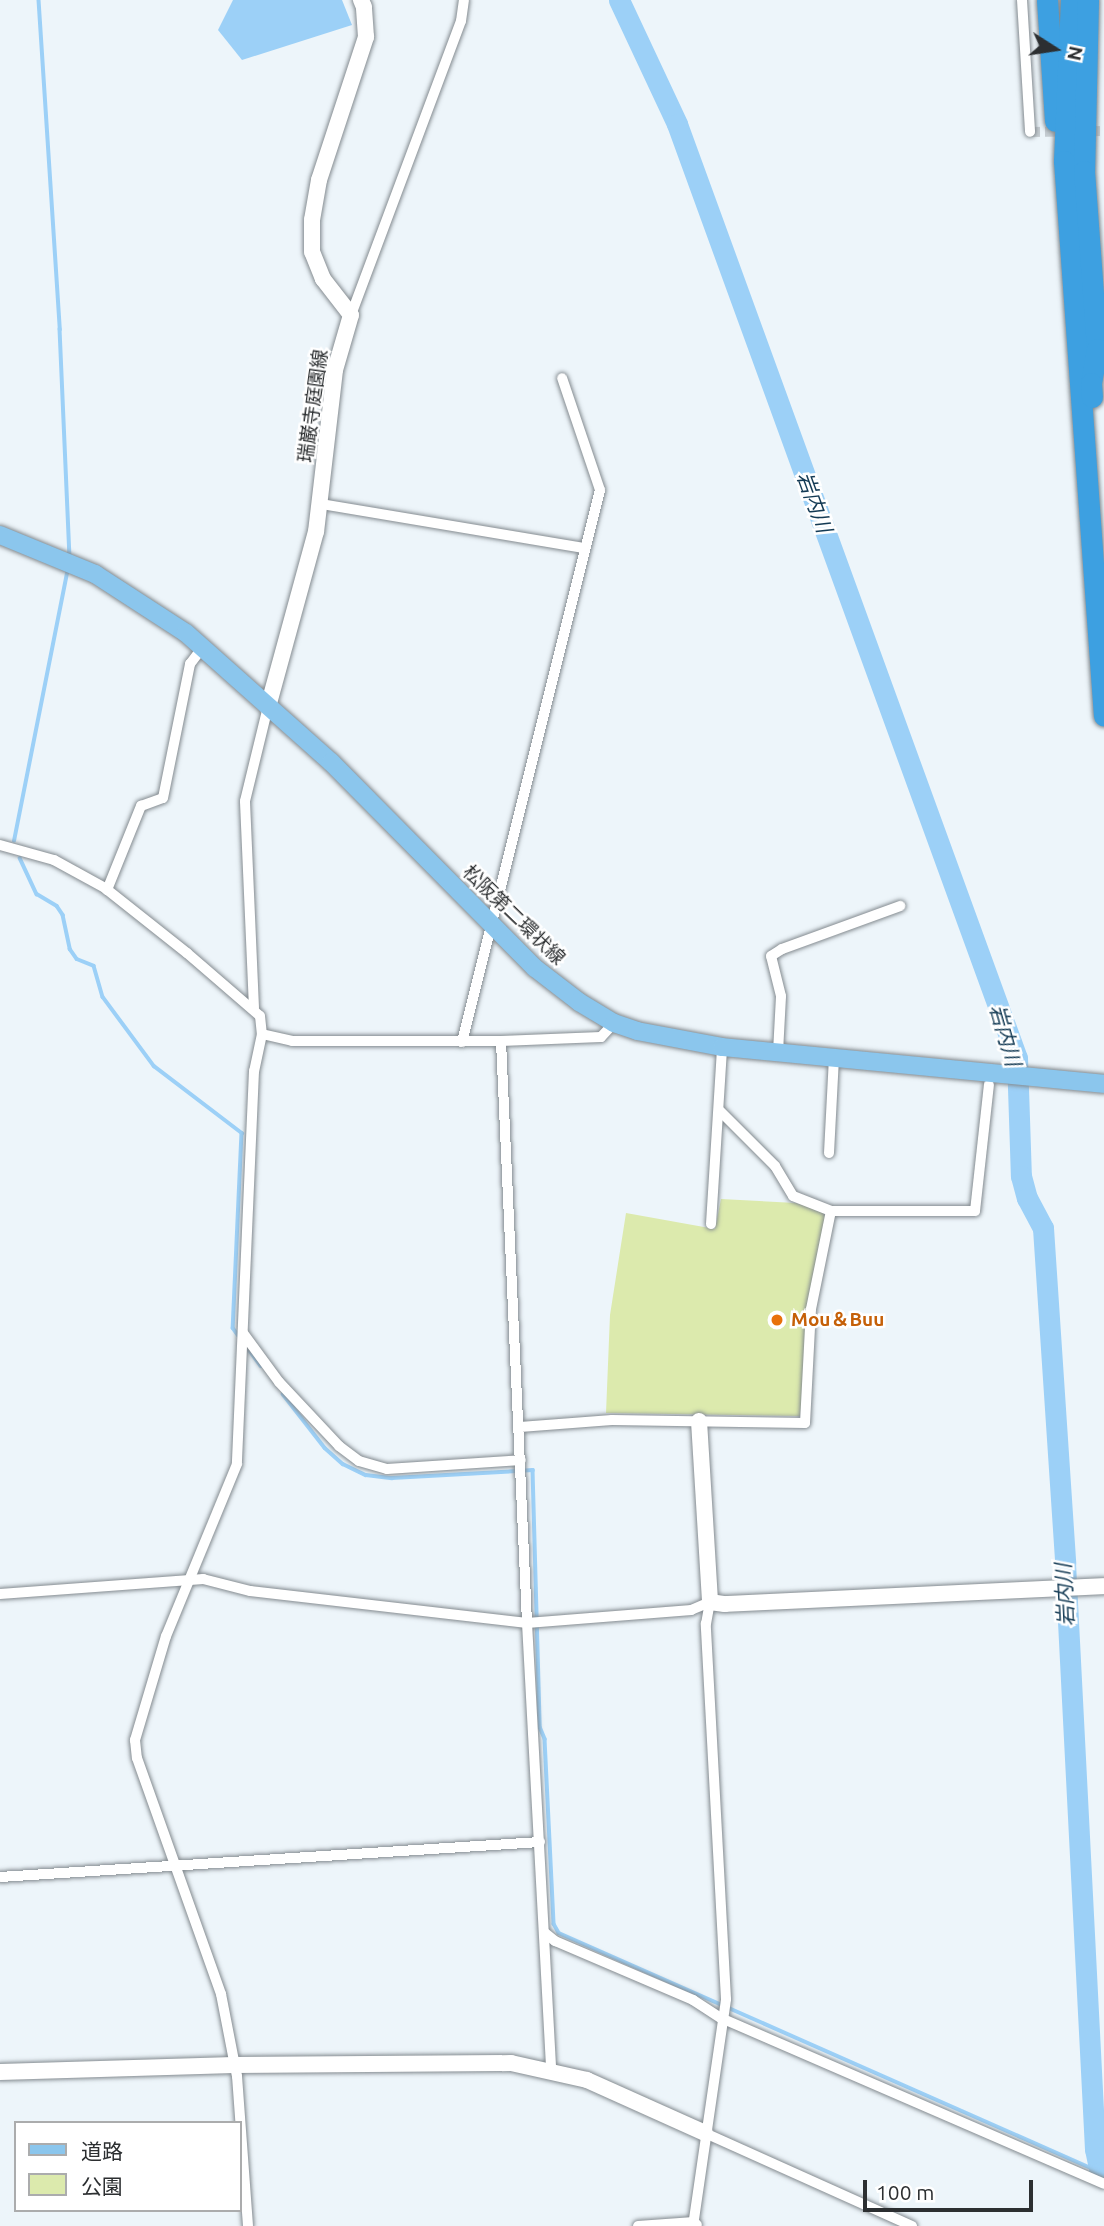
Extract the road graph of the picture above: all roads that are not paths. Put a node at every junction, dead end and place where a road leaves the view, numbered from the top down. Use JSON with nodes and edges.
{"nodes":[{"id":1,"x":361,"y":0,"type":"edge"},
{"id":2,"x":464,"y":0,"type":"edge"},
{"id":3,"x":1022,"y":0,"type":"edge"},
{"id":4,"x":1047,"y":0,"type":"edge"},
{"id":5,"x":1071,"y":0,"type":"edge"},
{"id":6,"x":1088,"y":0,"type":"edge"},
{"id":7,"x":1097,"y":0,"type":"edge"},
{"id":8,"x":1087,"y":38,"type":"junction"},
{"id":9,"x":1030,"y":132,"type":"dead end"},
{"id":10,"x":1064,"y":161,"type":"junction"},
{"id":11,"x":351,"y":315,"type":"junction"},
{"id":12,"x":562,"y":378,"type":"dead end"},
{"id":13,"x":321,"y":504,"type":"junction"},
{"id":14,"x":0,"y":535,"type":"edge"},
{"id":15,"x":1104,"y":545,"type":"edge"},
{"id":16,"x":583,"y":548,"type":"junction"},
{"id":17,"x":203,"y":647,"type":"junction"},
{"id":18,"x":268,"y":707,"type":"junction"},
{"id":19,"x":1104,"y":716,"type":"edge"},
{"id":20,"x":0,"y":845,"type":"edge"},
{"id":21,"x":107,"y":890,"type":"junction"},
{"id":22,"x":900,"y":906,"type":"dead end"},
{"id":23,"x":490,"y":923,"type":"junction"},
{"id":24,"x":254,"y":1008,"type":"junction"},
{"id":25,"x":614,"y":1023,"type":"junction"},
{"id":26,"x":262,"y":1034,"type":"junction"},
{"id":27,"x":501,"y":1041,"type":"junction"},
{"id":28,"x":462,"y":1042,"type":"junction"},
{"id":29,"x":722,"y":1047,"type":"junction"},
{"id":30,"x":778,"y":1052,"type":"junction"},
{"id":31,"x":834,"y":1058,"type":"junction"},
{"id":32,"x":1104,"y":1084,"type":"edge"},
{"id":33,"x":989,"y":1085,"type":"dead end"},
{"id":34,"x":720,"y":1111,"type":"junction"},
{"id":35,"x":829,"y":1153,"type":"dead end"},
{"id":36,"x":831,"y":1211,"type":"junction"},
{"id":37,"x":711,"y":1224,"type":"dead end"},
{"id":38,"x":243,"y":1339,"type":"junction"},
{"id":39,"x":699,"y":1421,"type":"junction"},
{"id":40,"x":520,"y":1427,"type":"junction"},
{"id":41,"x":522,"y":1467,"type":"junction"},
{"id":42,"x":190,"y":1579,"type":"junction"},
{"id":43,"x":1104,"y":1586,"type":"edge"},
{"id":44,"x":0,"y":1594,"type":"edge"},
{"id":45,"x":710,"y":1602,"type":"junction"},
{"id":46,"x":529,"y":1623,"type":"junction"},
{"id":47,"x":540,"y":1842,"type":"junction"},
{"id":48,"x":177,"y":1865,"type":"junction"},
{"id":49,"x":0,"y":1877,"type":"edge"},
{"id":50,"x":545,"y":1933,"type":"junction"},
{"id":51,"x":722,"y":2016,"type":"junction"},
{"id":52,"x":234,"y":2065,"type":"junction"},
{"id":53,"x":551,"y":2070,"type":"junction"},
{"id":54,"x":0,"y":2072,"type":"edge"},
{"id":55,"x":239,"y":2121,"type":"edge"},
{"id":56,"x":705,"y":2133,"type":"junction"},
{"id":57,"x":242,"y":2157,"type":"edge"},
{"id":58,"x":1104,"y":2184,"type":"edge"},
{"id":59,"x":889,"y":2221,"type":"edge"},
{"id":60,"x":695,"y":2225,"type":"edge"},
{"id":61,"x":248,"y":2226,"type":"edge"},
{"id":62,"x":638,"y":2226,"type":"edge"},
{"id":63,"x":912,"y":2226,"type":"edge"}],
"edges":[{"from":1,"to":11,"type":"street"},
{"from":2,"to":11,"type":"street"},
{"from":3,"to":9,"type":"street"},
{"from":4,"to":10,"type":"highway"},
{"from":5,"to":10,"type":"highway"},
{"from":6,"to":8,"type":"highway"},
{"from":7,"to":8,"type":"highway"},
{"from":8,"to":15,"type":"highway"},
{"from":10,"to":19,"type":"highway"},
{"from":11,"to":13,"type":"street","name":"瑞巌寺庭園線"},
{"from":12,"to":16,"type":"street"},
{"from":13,"to":16,"type":"street"},
{"from":13,"to":18,"type":"street","name":"瑞巌寺庭園線"},
{"from":14,"to":17,"type":"main road","name":"松阪第二環状線"},
{"from":16,"to":23,"type":"street"},
{"from":17,"to":18,"type":"main road","name":"松阪第二環状線"},
{"from":17,"to":21,"type":"street"},
{"from":18,"to":23,"type":"main road","name":"松阪第二環状線"},
{"from":18,"to":24,"type":"street"},
{"from":20,"to":21,"type":"street"},
{"from":21,"to":24,"type":"street"},
{"from":22,"to":30,"type":"street"},
{"from":23,"to":25,"type":"main road","name":"松阪第二環状線"},
{"from":23,"to":28,"type":"street"},
{"from":24,"to":26,"type":"street"},
{"from":25,"to":27,"type":"street"},
{"from":25,"to":29,"type":"main road","name":"松阪第二環状線"},
{"from":26,"to":28,"type":"street"},
{"from":26,"to":38,"type":"street"},
{"from":27,"to":28,"type":"street"},
{"from":27,"to":40,"type":"street"},
{"from":29,"to":30,"type":"main road","name":"松阪第二環状線"},
{"from":29,"to":34,"type":"street"},
{"from":30,"to":31,"type":"main road","name":"松阪第二環状線"},
{"from":31,"to":32,"type":"main road","name":"松阪第二環状線"},
{"from":31,"to":35,"type":"street"},
{"from":33,"to":36,"type":"street"},
{"from":34,"to":36,"type":"street"},
{"from":34,"to":37,"type":"street"},
{"from":36,"to":39,"type":"street"},
{"from":38,"to":41,"type":"street"},
{"from":38,"to":42,"type":"street"},
{"from":39,"to":40,"type":"street"},
{"from":39,"to":45,"type":"street"},
{"from":40,"to":41,"type":"street"},
{"from":41,"to":46,"type":"street"},
{"from":42,"to":44,"type":"street"},
{"from":42,"to":46,"type":"street"},
{"from":42,"to":48,"type":"street"},
{"from":43,"to":45,"type":"street"},
{"from":45,"to":46,"type":"street"},
{"from":45,"to":51,"type":"street"},
{"from":46,"to":47,"type":"street"},
{"from":47,"to":48,"type":"street"},
{"from":47,"to":50,"type":"street"},
{"from":48,"to":49,"type":"street"},
{"from":48,"to":52,"type":"street"},
{"from":50,"to":51,"type":"street"},
{"from":50,"to":53,"type":"street"},
{"from":51,"to":56,"type":"street"},
{"from":51,"to":58,"type":"street"},
{"from":52,"to":53,"type":"street"},
{"from":52,"to":54,"type":"street"},
{"from":52,"to":55,"type":"street"},
{"from":53,"to":56,"type":"street"},
{"from":56,"to":59,"type":"street"},
{"from":56,"to":60,"type":"street"},
{"from":57,"to":61,"type":"street"},
{"from":59,"to":63,"type":"street"},
{"from":60,"to":62,"type":"street"}]}
